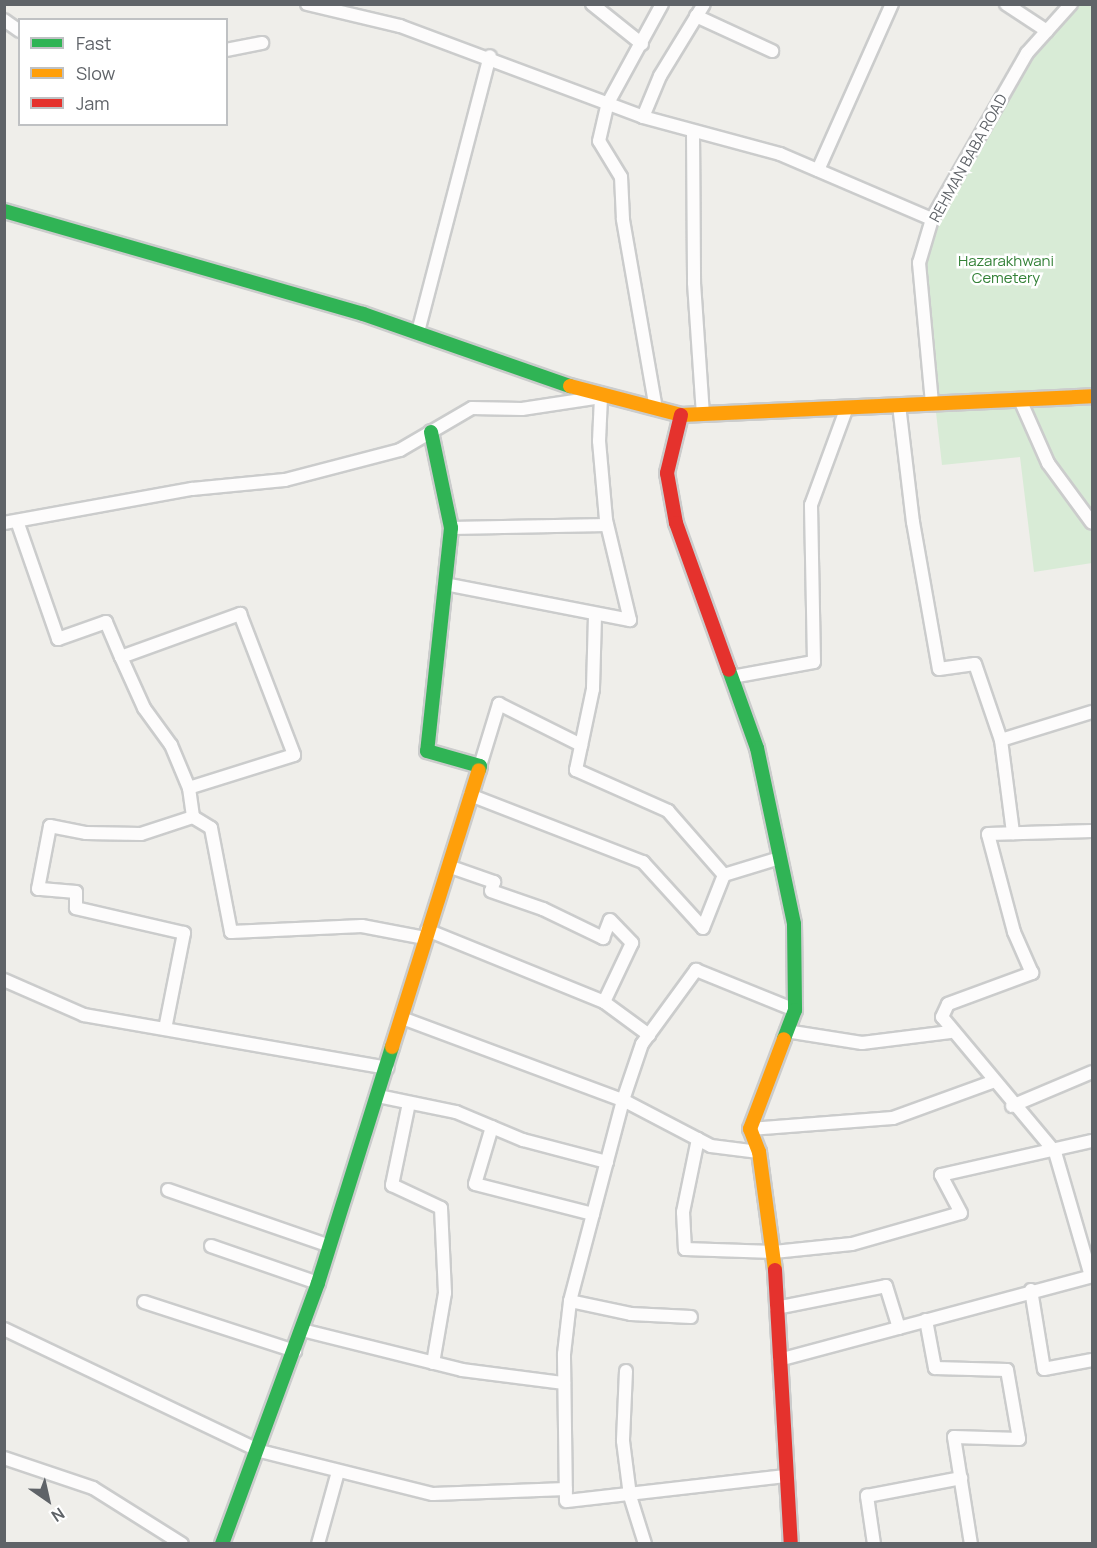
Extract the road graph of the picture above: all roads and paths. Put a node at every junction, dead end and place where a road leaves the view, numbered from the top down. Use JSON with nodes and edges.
{"nodes":[{"id":1,"x":307,"y":4,"type":"edge"},
{"id":2,"x":592,"y":4,"type":"edge"},
{"id":3,"x":662,"y":4,"type":"edge"},
{"id":4,"x":704,"y":4,"type":"edge"},
{"id":5,"x":892,"y":4,"type":"edge"},
{"id":6,"x":1006,"y":4,"type":"edge"},
{"id":7,"x":1071,"y":4,"type":"edge"},
{"id":8,"x":696,"y":16,"type":"junction"},
{"id":9,"x":4,"y":20,"type":"edge"},
{"id":10,"x":18,"y":30,"type":"edge"},
{"id":11,"x":1047,"y":31,"type":"junction"},
{"id":12,"x":262,"y":43,"type":"dead end"},
{"id":13,"x":642,"y":44,"type":"junction"},
{"id":14,"x":228,"y":50,"type":"edge"},
{"id":15,"x":772,"y":51,"type":"dead end"},
{"id":16,"x":490,"y":56,"type":"junction"},
{"id":17,"x":608,"y":103,"type":"junction"},
{"id":18,"x":643,"y":117,"type":"junction"},
{"id":19,"x":693,"y":131,"type":"junction"},
{"id":20,"x":818,"y":170,"type":"junction"},
{"id":21,"x":4,"y":211,"type":"edge"},
{"id":22,"x":932,"y":219,"type":"junction"},
{"id":23,"x":418,"y":332,"type":"junction"},
{"id":24,"x":1092,"y":396,"type":"edge"},
{"id":25,"x":601,"y":397,"type":"junction"},
{"id":26,"x":1021,"y":402,"type":"junction"},
{"id":27,"x":932,"y":403,"type":"junction"},
{"id":28,"x":898,"y":405,"type":"junction"},
{"id":29,"x":847,"y":407,"type":"junction"},
{"id":30,"x":656,"y":409,"type":"junction"},
{"id":31,"x":703,"y":414,"type":"junction"},
{"id":32,"x":681,"y":415,"type":"junction"},
{"id":33,"x":431,"y":432,"type":"junction"},
{"id":34,"x":11,"y":522,"type":"edge"},
{"id":35,"x":1092,"y":524,"type":"edge"},
{"id":36,"x":608,"y":525,"type":"junction"},
{"id":37,"x":451,"y":528,"type":"junction"},
{"id":38,"x":445,"y":584,"type":"junction"},
{"id":39,"x":595,"y":616,"type":"junction"},
{"id":40,"x":121,"y":657,"type":"junction"},
{"id":41,"x":732,"y":677,"type":"junction"},
{"id":42,"x":1092,"y":712,"type":"edge"},
{"id":43,"x":1001,"y":740,"type":"junction"},
{"id":44,"x":581,"y":745,"type":"junction"},
{"id":45,"x":480,"y":766,"type":"junction"},
{"id":46,"x":189,"y":788,"type":"junction"},
{"id":47,"x":470,"y":795,"type":"junction"},
{"id":48,"x":193,"y":817,"type":"junction"},
{"id":49,"x":1092,"y":831,"type":"edge"},
{"id":50,"x":1012,"y":833,"type":"junction"},
{"id":51,"x":780,"y":858,"type":"junction"},
{"id":52,"x":448,"y":866,"type":"junction"},
{"id":53,"x":724,"y":875,"type":"junction"},
{"id":54,"x":426,"y":934,"type":"junction"},
{"id":55,"x":4,"y":980,"type":"edge"},
{"id":56,"x":604,"y":1002,"type":"junction"},
{"id":57,"x":795,"y":1010,"type":"junction"},
{"id":58,"x":402,"y":1018,"type":"junction"},
{"id":59,"x":165,"y":1029,"type":"junction"},
{"id":60,"x":786,"y":1031,"type":"junction"},
{"id":61,"x":950,"y":1032,"type":"junction"},
{"id":62,"x":649,"y":1035,"type":"junction"},
{"id":63,"x":387,"y":1068,"type":"junction"},
{"id":64,"x":1092,"y":1072,"type":"edge"},
{"id":65,"x":992,"y":1082,"type":"junction"},
{"id":66,"x":378,"y":1096,"type":"junction"},
{"id":67,"x":623,"y":1100,"type":"junction"},
{"id":68,"x":408,"y":1102,"type":"junction"},
{"id":69,"x":1012,"y":1106,"type":"junction"},
{"id":70,"x":492,"y":1127,"type":"junction"},
{"id":71,"x":750,"y":1129,"type":"junction"},
{"id":72,"x":698,"y":1139,"type":"junction"},
{"id":73,"x":1092,"y":1141,"type":"edge"},
{"id":74,"x":759,"y":1152,"type":"junction"},
{"id":75,"x":1055,"y":1152,"type":"junction"},
{"id":76,"x":607,"y":1162,"type":"junction"},
{"id":77,"x":168,"y":1190,"type":"dead end"},
{"id":78,"x":593,"y":1214,"type":"junction"},
{"id":79,"x":211,"y":1246,"type":"dead end"},
{"id":80,"x":330,"y":1246,"type":"junction"},
{"id":81,"x":774,"y":1252,"type":"junction"},
{"id":82,"x":1092,"y":1276,"type":"edge"},
{"id":83,"x":318,"y":1283,"type":"junction"},
{"id":84,"x":1031,"y":1290,"type":"junction"},
{"id":85,"x":570,"y":1301,"type":"junction"},
{"id":86,"x":144,"y":1302,"type":"dead end"},
{"id":87,"x":776,"y":1308,"type":"junction"},
{"id":88,"x":691,"y":1317,"type":"dead end"},
{"id":89,"x":926,"y":1320,"type":"junction"},
{"id":90,"x":899,"y":1328,"type":"junction"},
{"id":91,"x":4,"y":1329,"type":"edge"},
{"id":92,"x":302,"y":1330,"type":"junction"},
{"id":93,"x":295,"y":1351,"type":"junction"},
{"id":94,"x":779,"y":1360,"type":"junction"},
{"id":95,"x":1092,"y":1360,"type":"edge"},
{"id":96,"x":433,"y":1363,"type":"junction"},
{"id":97,"x":626,"y":1371,"type":"dead end"},
{"id":98,"x":564,"y":1383,"type":"junction"},
{"id":99,"x":260,"y":1451,"type":"junction"},
{"id":100,"x":4,"y":1458,"type":"edge"},
{"id":101,"x":338,"y":1472,"type":"junction"},
{"id":102,"x":786,"y":1476,"type":"junction"},
{"id":103,"x":960,"y":1478,"type":"junction"},
{"id":104,"x":566,"y":1489,"type":"junction"},
{"id":105,"x":630,"y":1496,"type":"junction"},
{"id":106,"x":182,"y":1544,"type":"edge"},
{"id":107,"x":222,"y":1544,"type":"edge"},
{"id":108,"x":318,"y":1544,"type":"edge"},
{"id":109,"x":645,"y":1544,"type":"edge"},
{"id":110,"x":791,"y":1544,"type":"edge"},
{"id":111,"x":874,"y":1544,"type":"edge"},
{"id":112,"x":971,"y":1544,"type":"edge"}],
"edges":[{"from":1,"to":16,"type":"street"},
{"from":2,"to":13,"type":"street"},
{"from":3,"to":13,"type":"street"},
{"from":4,"to":8,"type":"street"},
{"from":5,"to":20,"type":"street"},
{"from":6,"to":11,"type":"street"},
{"from":7,"to":11,"type":"street","name":"REHMAN BABA ROAD"},
{"from":8,"to":15,"type":"street"},
{"from":8,"to":18,"type":"street"},
{"from":9,"to":10,"type":"street"},
{"from":11,"to":22,"type":"street","name":"REHMAN BABA ROAD"},
{"from":12,"to":14,"type":"street"},
{"from":13,"to":17,"type":"street"},
{"from":16,"to":17,"type":"street"},
{"from":16,"to":23,"type":"street"},
{"from":17,"to":18,"type":"street"},
{"from":17,"to":30,"type":"street"},
{"from":18,"to":19,"type":"street"},
{"from":19,"to":20,"type":"street"},
{"from":19,"to":31,"type":"street"},
{"from":20,"to":22,"type":"street"},
{"from":21,"to":23,"type":"street"},
{"from":22,"to":27,"type":"street","name":"REHMAN BABA ROAD"},
{"from":23,"to":25,"type":"street"},
{"from":24,"to":26,"type":"street"},
{"from":25,"to":30,"type":"street"},
{"from":25,"to":33,"type":"street"},
{"from":25,"to":36,"type":"street"},
{"from":26,"to":27,"type":"street"},
{"from":26,"to":35,"type":"street"},
{"from":27,"to":28,"type":"street"},
{"from":28,"to":29,"type":"street"},
{"from":28,"to":43,"type":"street"},
{"from":29,"to":31,"type":"street"},
{"from":29,"to":41,"type":"street"},
{"from":30,"to":32,"type":"street"},
{"from":31,"to":32,"type":"street"},
{"from":32,"to":41,"type":"street"},
{"from":33,"to":34,"type":"street"},
{"from":33,"to":37,"type":"street"},
{"from":34,"to":40,"type":"street"},
{"from":36,"to":37,"type":"street"},
{"from":36,"to":39,"type":"street"},
{"from":37,"to":38,"type":"street"},
{"from":38,"to":39,"type":"street"},
{"from":38,"to":45,"type":"street"},
{"from":39,"to":44,"type":"street"},
{"from":40,"to":46,"type":"street"},
{"from":40,"to":46,"type":"street"},
{"from":41,"to":51,"type":"street"},
{"from":42,"to":43,"type":"street"},
{"from":43,"to":50,"type":"street"},
{"from":44,"to":45,"type":"street"},
{"from":44,"to":53,"type":"street"},
{"from":45,"to":47,"type":"street"},
{"from":46,"to":48,"type":"street"},
{"from":47,"to":52,"type":"street"},
{"from":47,"to":53,"type":"street"},
{"from":48,"to":54,"type":"street"},
{"from":48,"to":59,"type":"street"},
{"from":49,"to":50,"type":"street"},
{"from":50,"to":61,"type":"street"},
{"from":51,"to":53,"type":"street"},
{"from":51,"to":57,"type":"street"},
{"from":52,"to":54,"type":"street"},
{"from":52,"to":56,"type":"street"},
{"from":54,"to":56,"type":"street"},
{"from":54,"to":58,"type":"street"},
{"from":55,"to":59,"type":"street"},
{"from":56,"to":62,"type":"street"},
{"from":57,"to":60,"type":"street"},
{"from":57,"to":62,"type":"street"},
{"from":58,"to":63,"type":"street"},
{"from":58,"to":67,"type":"street"},
{"from":59,"to":63,"type":"street"},
{"from":60,"to":61,"type":"street"},
{"from":60,"to":71,"type":"street"},
{"from":61,"to":65,"type":"street"},
{"from":62,"to":67,"type":"street"},
{"from":63,"to":66,"type":"street"},
{"from":64,"to":69,"type":"street"},
{"from":65,"to":69,"type":"street"},
{"from":65,"to":71,"type":"street"},
{"from":66,"to":68,"type":"street"},
{"from":66,"to":80,"type":"street"},
{"from":67,"to":72,"type":"street"},
{"from":67,"to":76,"type":"street"},
{"from":68,"to":70,"type":"street"},
{"from":68,"to":96,"type":"street"},
{"from":69,"to":75,"type":"street"},
{"from":70,"to":76,"type":"street"},
{"from":70,"to":78,"type":"street"},
{"from":71,"to":74,"type":"street"},
{"from":72,"to":74,"type":"street"},
{"from":72,"to":81,"type":"street"},
{"from":73,"to":75,"type":"street"},
{"from":74,"to":81,"type":"street"},
{"from":75,"to":81,"type":"street"},
{"from":75,"to":82,"type":"street"},
{"from":76,"to":78,"type":"street"},
{"from":77,"to":80,"type":"street"},
{"from":78,"to":85,"type":"street"},
{"from":79,"to":83,"type":"street"},
{"from":80,"to":83,"type":"street"},
{"from":81,"to":87,"type":"street"},
{"from":82,"to":84,"type":"street"},
{"from":83,"to":92,"type":"street"},
{"from":84,"to":89,"type":"street"},
{"from":84,"to":95,"type":"street"},
{"from":85,"to":88,"type":"street"},
{"from":85,"to":98,"type":"street"},
{"from":86,"to":93,"type":"street"},
{"from":87,"to":90,"type":"street"},
{"from":87,"to":94,"type":"street"},
{"from":89,"to":90,"type":"street"},
{"from":89,"to":103,"type":"street"},
{"from":90,"to":94,"type":"street"},
{"from":91,"to":99,"type":"street"},
{"from":92,"to":93,"type":"street"},
{"from":92,"to":96,"type":"street"},
{"from":93,"to":99,"type":"street"},
{"from":94,"to":102,"type":"street"},
{"from":96,"to":98,"type":"street"},
{"from":97,"to":105,"type":"street"},
{"from":98,"to":104,"type":"street"},
{"from":99,"to":101,"type":"street"},
{"from":99,"to":107,"type":"street"},
{"from":100,"to":106,"type":"street"},
{"from":101,"to":104,"type":"street"},
{"from":101,"to":108,"type":"street"},
{"from":102,"to":105,"type":"street"},
{"from":102,"to":110,"type":"street"},
{"from":103,"to":111,"type":"street"},
{"from":103,"to":112,"type":"street"},
{"from":104,"to":105,"type":"street"},
{"from":105,"to":109,"type":"street"}]}
